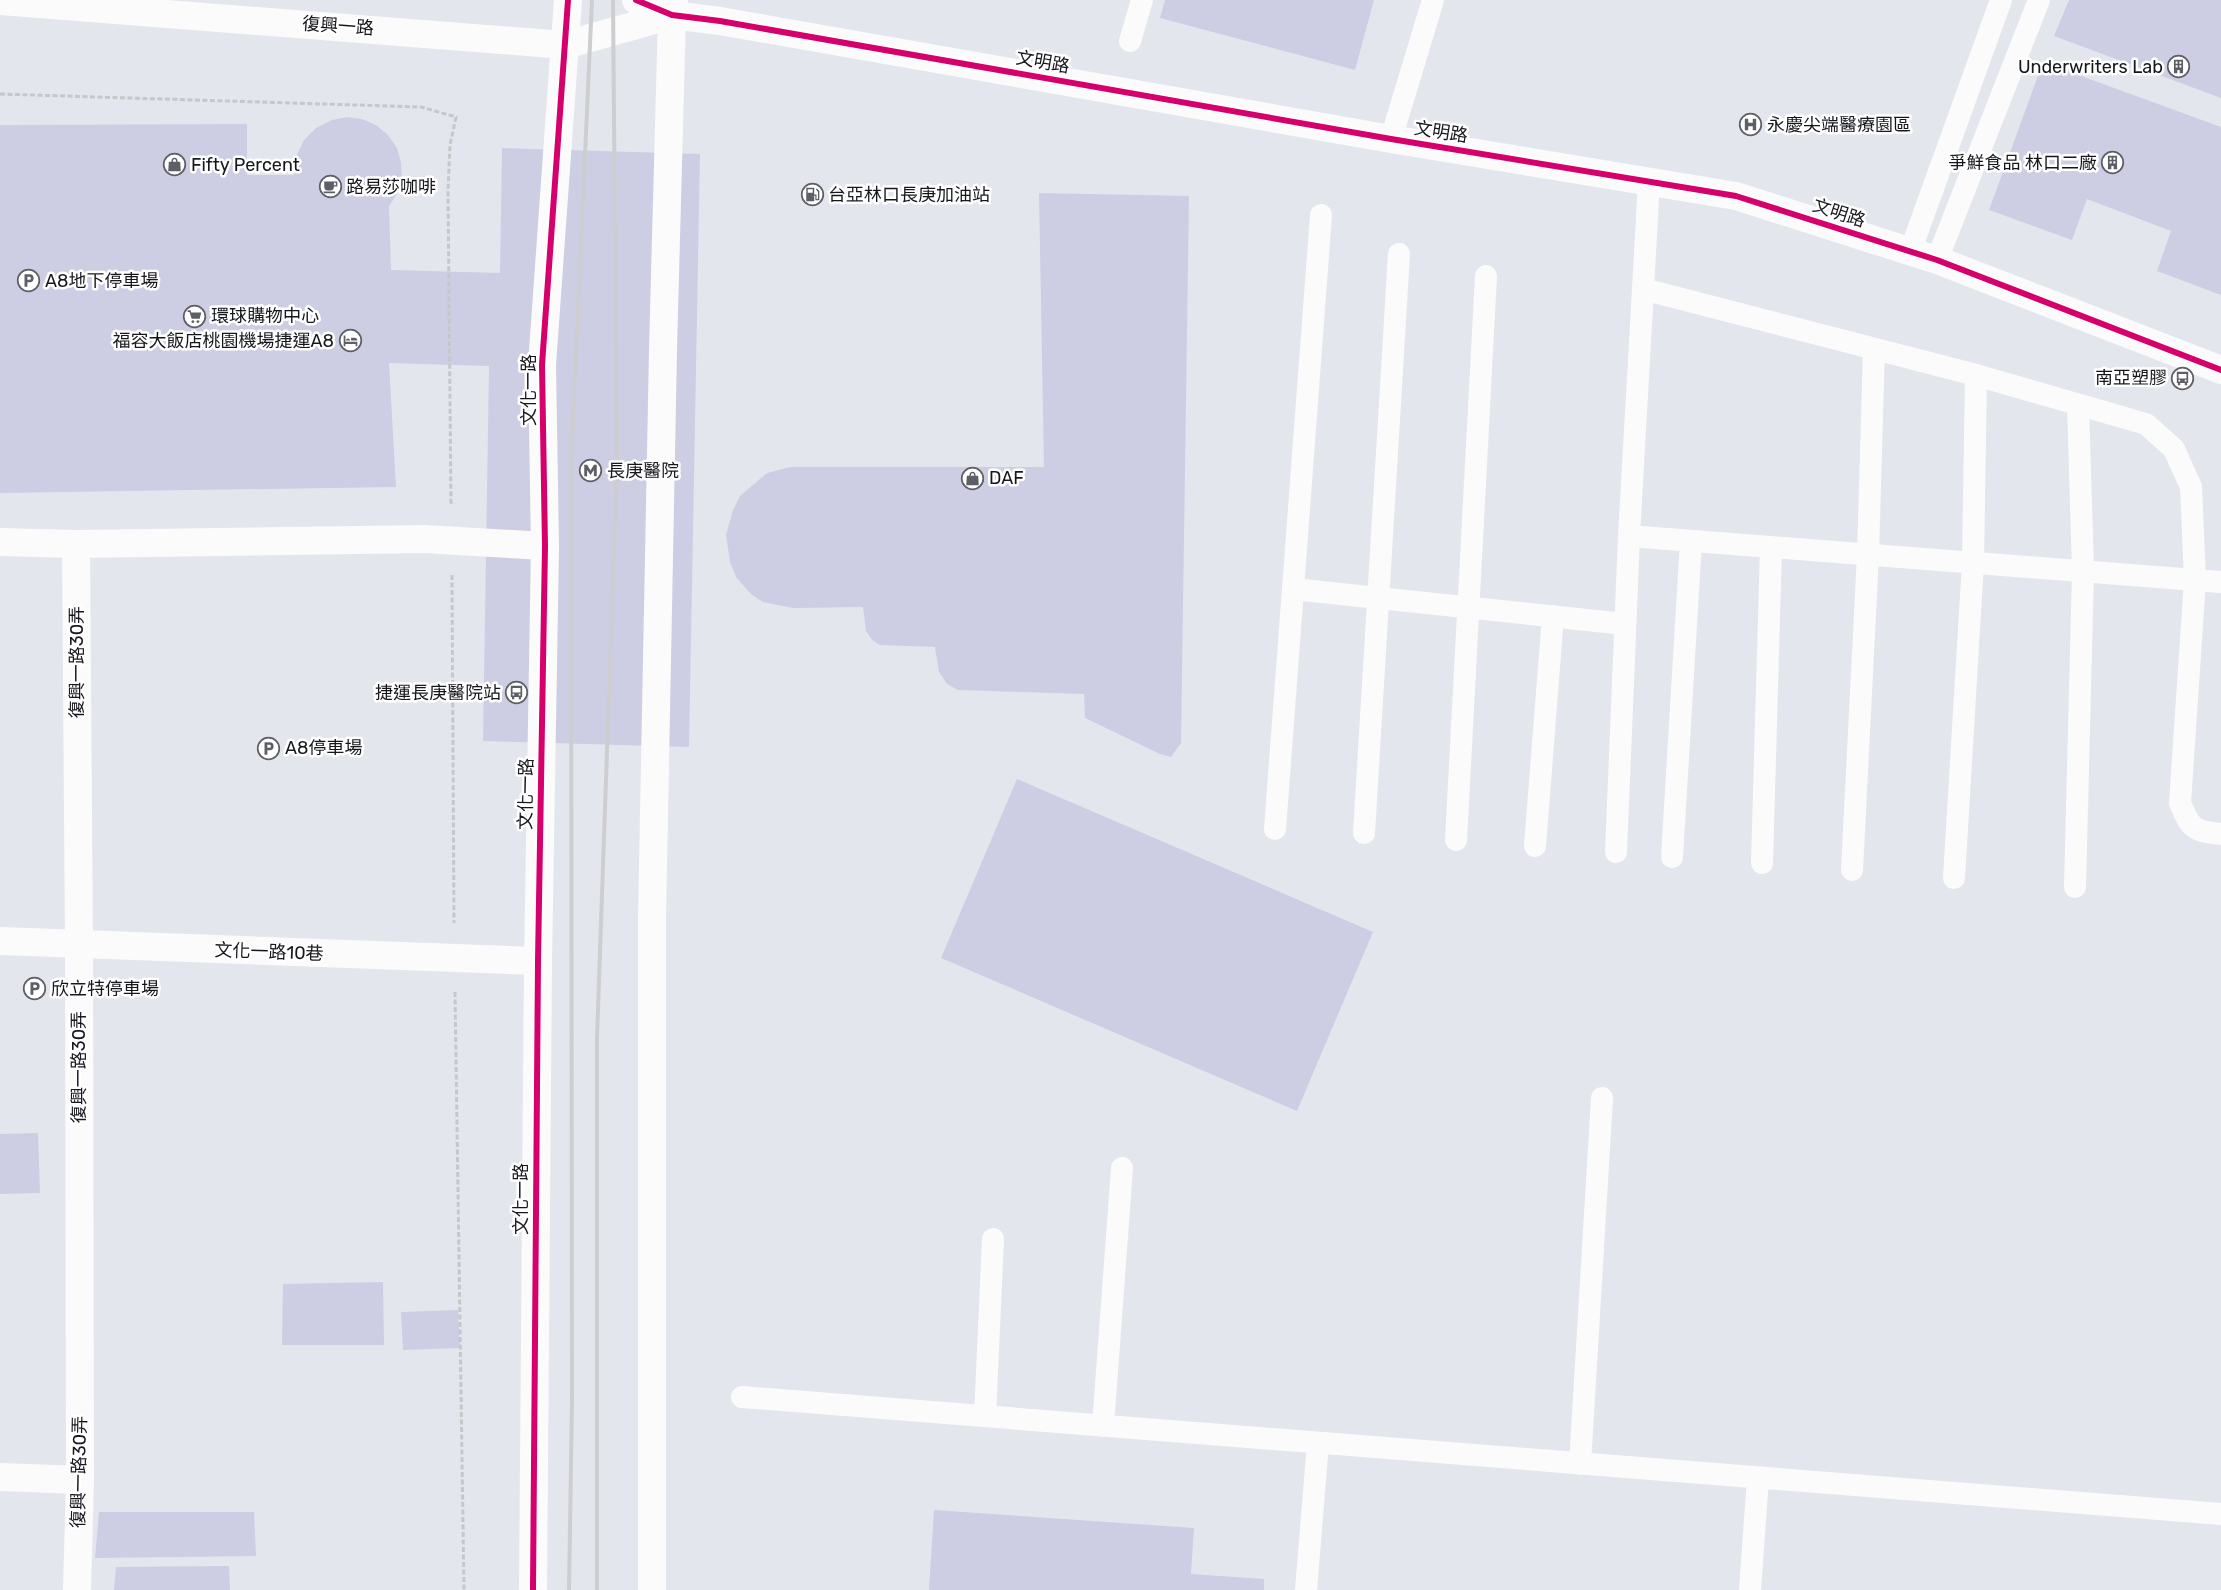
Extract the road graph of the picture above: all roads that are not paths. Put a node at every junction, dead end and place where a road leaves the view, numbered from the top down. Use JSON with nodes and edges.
{"nodes":[{"id":1,"x":568,"y":0,"type":"edge"},
{"id":2,"x":636,"y":0,"type":"edge"},
{"id":3,"x":1142,"y":0,"type":"edge"},
{"id":4,"x":1433,"y":0,"type":"edge"},
{"id":5,"x":2001,"y":0,"type":"edge"},
{"id":6,"x":2039,"y":0,"type":"edge"},
{"id":7,"x":0,"y":1,"type":"edge"},
{"id":8,"x":673,"y":8,"type":"edge"},
{"id":9,"x":1130,"y":41,"type":"dead end"},
{"id":10,"x":564,"y":45,"type":"junction"},
{"id":11,"x":1391,"y":139,"type":"junction"},
{"id":12,"x":1649,"y":181,"type":"junction"},
{"id":13,"x":1321,"y":215,"type":"dead end"},
{"id":14,"x":1910,"y":252,"type":"junction"},
{"id":15,"x":1399,"y":254,"type":"dead end"},
{"id":16,"x":1938,"y":260,"type":"junction"},
{"id":17,"x":1486,"y":276,"type":"dead end"},
{"id":18,"x":1643,"y":289,"type":"junction"},
{"id":19,"x":1874,"y":349,"type":"junction"},
{"id":20,"x":2221,"y":370,"type":"edge"},
{"id":21,"x":1976,"y":375,"type":"junction"},
{"id":22,"x":2078,"y":405,"type":"junction"},
{"id":23,"x":1629,"y":536,"type":"junction"},
{"id":24,"x":1691,"y":541,"type":"junction"},
{"id":25,"x":0,"y":542,"type":"edge"},
{"id":26,"x":76,"y":544,"type":"junction"},
{"id":27,"x":545,"y":546,"type":"junction"},
{"id":28,"x":1772,"y":547,"type":"junction"},
{"id":29,"x":1868,"y":554,"type":"junction"},
{"id":30,"x":1973,"y":562,"type":"junction"},
{"id":31,"x":2083,"y":571,"type":"junction"},
{"id":32,"x":2195,"y":580,"type":"junction"},
{"id":33,"x":2221,"y":582,"type":"edge"},
{"id":34,"x":1293,"y":589,"type":"junction"},
{"id":35,"x":1379,"y":598,"type":"junction"},
{"id":36,"x":1469,"y":607,"type":"junction"},
{"id":37,"x":1553,"y":616,"type":"junction"},
{"id":38,"x":1625,"y":624,"type":"junction"},
{"id":39,"x":1275,"y":830,"type":"dead end"},
{"id":40,"x":1364,"y":833,"type":"dead end"},
{"id":41,"x":2221,"y":834,"type":"edge"},
{"id":42,"x":1456,"y":840,"type":"dead end"},
{"id":43,"x":1535,"y":846,"type":"dead end"},
{"id":44,"x":1616,"y":852,"type":"dead end"},
{"id":45,"x":1672,"y":857,"type":"dead end"},
{"id":46,"x":1762,"y":863,"type":"dead end"},
{"id":47,"x":1852,"y":870,"type":"dead end"},
{"id":48,"x":1954,"y":878,"type":"dead end"},
{"id":49,"x":2075,"y":887,"type":"dead end"},
{"id":50,"x":0,"y":942,"type":"edge"},
{"id":51,"x":79,"y":946,"type":"junction"},
{"id":52,"x":538,"y":961,"type":"junction"},
{"id":53,"x":1602,"y":1098,"type":"dead end"},
{"id":54,"x":1122,"y":1168,"type":"dead end"},
{"id":55,"x":993,"y":1239,"type":"dead end"},
{"id":56,"x":742,"y":1397,"type":"dead end"},
{"id":57,"x":985,"y":1416,"type":"junction"},
{"id":58,"x":1103,"y":1426,"type":"junction"},
{"id":59,"x":1318,"y":1443,"type":"junction"},
{"id":60,"x":1580,"y":1464,"type":"junction"},
{"id":61,"x":0,"y":1477,"type":"edge"},
{"id":62,"x":1758,"y":1478,"type":"junction"},
{"id":63,"x":80,"y":1480,"type":"junction"},
{"id":64,"x":2221,"y":1514,"type":"edge"},
{"id":65,"x":78,"y":1590,"type":"edge"},
{"id":66,"x":533,"y":1590,"type":"edge"},
{"id":67,"x":652,"y":1590,"type":"edge"},
{"id":68,"x":1306,"y":1590,"type":"edge"},
{"id":69,"x":1750,"y":1590,"type":"edge"}],
"edges":[{"from":1,"to":10,"type":"street","name":"文化一路"},
{"from":2,"to":8,"type":"street","name":"文明路"},
{"from":3,"to":9,"type":"lane"},
{"from":4,"to":11,"type":"lane"},
{"from":5,"to":14,"type":"lane"},
{"from":6,"to":16,"type":"lane"},
{"from":7,"to":10,"type":"street","name":"復興一路"},
{"from":8,"to":10,"type":"street","name":"復興一路"},
{"from":8,"to":11,"type":"street","name":"文明路"},
{"from":8,"to":67,"type":"street"},
{"from":10,"to":27,"type":"street","name":"文化一路"},
{"from":11,"to":12,"type":"street","name":"文明路"},
{"from":12,"to":14,"type":"street","name":"文明路"},
{"from":12,"to":18,"type":"lane"},
{"from":13,"to":34,"type":"lane"},
{"from":14,"to":16,"type":"street","name":"文明路"},
{"from":15,"to":35,"type":"lane"},
{"from":16,"to":20,"type":"street","name":"文明路"},
{"from":17,"to":36,"type":"lane"},
{"from":18,"to":19,"type":"lane"},
{"from":18,"to":23,"type":"lane"},
{"from":19,"to":21,"type":"lane"},
{"from":19,"to":29,"type":"lane"},
{"from":21,"to":22,"type":"lane"},
{"from":21,"to":30,"type":"lane"},
{"from":22,"to":31,"type":"lane"},
{"from":22,"to":32,"type":"lane"},
{"from":23,"to":24,"type":"lane"},
{"from":23,"to":38,"type":"lane"},
{"from":24,"to":28,"type":"lane"},
{"from":24,"to":45,"type":"lane"},
{"from":25,"to":26,"type":"street"},
{"from":26,"to":27,"type":"street"},
{"from":26,"to":51,"type":"street","name":"復興一路30弄"},
{"from":27,"to":52,"type":"street","name":"文化一路"},
{"from":28,"to":29,"type":"lane"},
{"from":28,"to":46,"type":"lane"},
{"from":29,"to":30,"type":"lane"},
{"from":29,"to":47,"type":"lane"},
{"from":30,"to":31,"type":"lane"},
{"from":30,"to":48,"type":"lane"},
{"from":31,"to":32,"type":"lane"},
{"from":31,"to":49,"type":"lane"},
{"from":32,"to":33,"type":"lane"},
{"from":32,"to":41,"type":"lane"},
{"from":34,"to":35,"type":"lane"},
{"from":34,"to":39,"type":"lane"},
{"from":35,"to":36,"type":"lane"},
{"from":35,"to":40,"type":"lane"},
{"from":36,"to":37,"type":"lane"},
{"from":36,"to":42,"type":"lane"},
{"from":37,"to":38,"type":"lane"},
{"from":37,"to":43,"type":"lane"},
{"from":38,"to":44,"type":"lane"},
{"from":50,"to":51,"type":"street","name":"文化一路10巷"},
{"from":51,"to":52,"type":"street","name":"文化一路10巷"},
{"from":51,"to":63,"type":"street","name":"復興一路30弄"},
{"from":52,"to":66,"type":"street","name":"文化一路"},
{"from":53,"to":60,"type":"lane"},
{"from":54,"to":58,"type":"lane"},
{"from":55,"to":57,"type":"lane"},
{"from":56,"to":57,"type":"lane"},
{"from":57,"to":58,"type":"lane"},
{"from":58,"to":59,"type":"lane"},
{"from":59,"to":60,"type":"lane"},
{"from":59,"to":68,"type":"lane"},
{"from":60,"to":62,"type":"lane"},
{"from":61,"to":63,"type":"street"},
{"from":62,"to":64,"type":"lane"},
{"from":62,"to":69,"type":"lane"},
{"from":63,"to":65,"type":"street","name":"復興一路30弄"}]}
